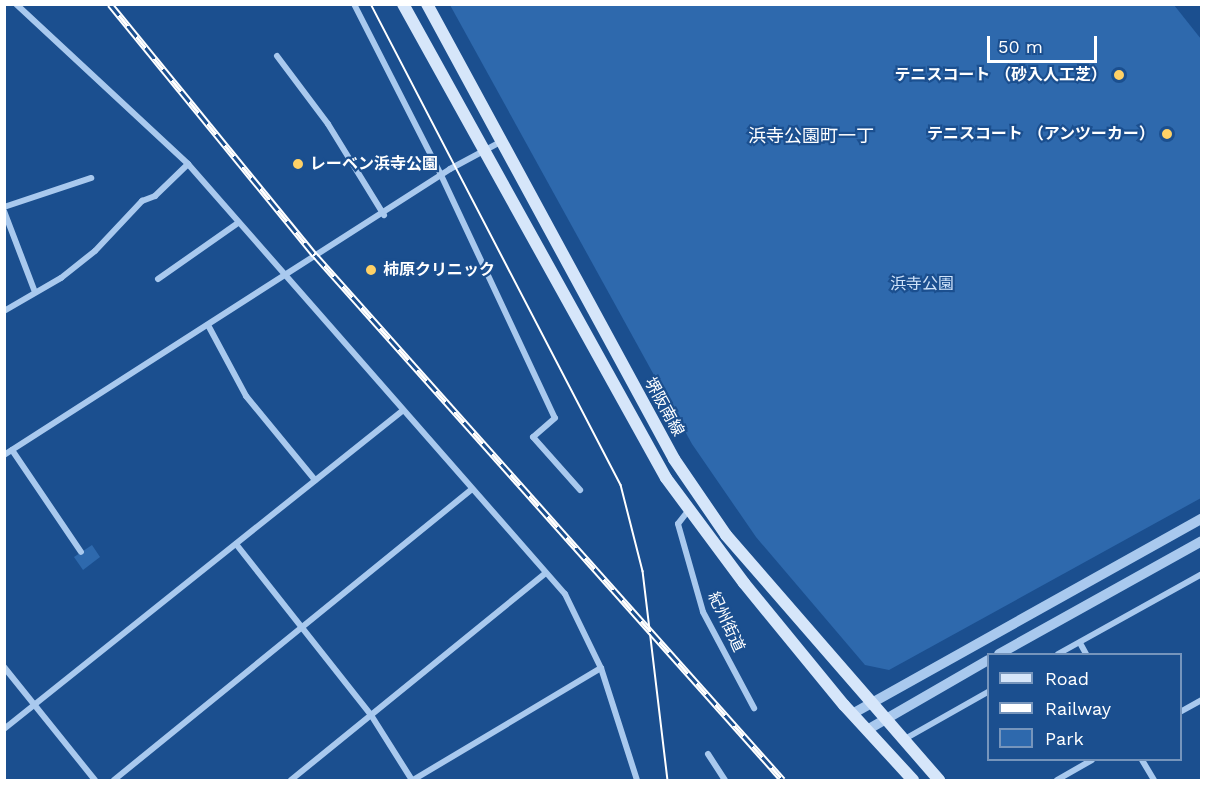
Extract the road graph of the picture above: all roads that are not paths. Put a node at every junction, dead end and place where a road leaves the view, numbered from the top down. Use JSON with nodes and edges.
{"nodes":[{"id":1,"x":16,"y":4,"type":"edge"},
{"id":2,"x":354,"y":4,"type":"edge"},
{"id":3,"x":403,"y":4,"type":"edge"},
{"id":4,"x":427,"y":4,"type":"edge"},
{"id":5,"x":277,"y":56,"type":"dead end"},
{"id":6,"x":503,"y":141,"type":"junction"},
{"id":7,"x":485,"y":150,"type":"junction"},
{"id":8,"x":188,"y":164,"type":"junction"},
{"id":9,"x":441,"y":175,"type":"junction"},
{"id":10,"x":91,"y":178,"type":"dead end"},
{"id":11,"x":4,"y":209,"type":"edge"},
{"id":12,"x":384,"y":214,"type":"junction"},
{"id":13,"x":238,"y":223,"type":"junction"},
{"id":14,"x":284,"y":275,"type":"junction"},
{"id":15,"x":158,"y":279,"type":"dead end"},
{"id":16,"x":35,"y":292,"type":"junction"},
{"id":17,"x":4,"y":311,"type":"edge"},
{"id":18,"x":208,"y":325,"type":"junction"},
{"id":19,"x":402,"y":411,"type":"junction"},
{"id":20,"x":12,"y":450,"type":"junction"},
{"id":21,"x":4,"y":455,"type":"edge"},
{"id":22,"x":315,"y":480,"type":"junction"},
{"id":23,"x":471,"y":490,"type":"junction"},
{"id":24,"x":580,"y":490,"type":"dead end"},
{"id":25,"x":688,"y":511,"type":"junction"},
{"id":26,"x":1202,"y":518,"type":"edge"},
{"id":27,"x":1202,"y":541,"type":"edge"},
{"id":28,"x":236,"y":544,"type":"junction"},
{"id":29,"x":81,"y":552,"type":"dead end"},
{"id":30,"x":546,"y":573,"type":"junction"},
{"id":31,"x":1202,"y":574,"type":"edge"},
{"id":32,"x":301,"y":626,"type":"junction"},
{"id":33,"x":1080,"y":642,"type":"junction"},
{"id":34,"x":1001,"y":653,"type":"edge"},
{"id":35,"x":1060,"y":653,"type":"edge"},
{"id":36,"x":1086,"y":653,"type":"edge"},
{"id":37,"x":987,"y":661,"type":"edge"},
{"id":38,"x":4,"y":667,"type":"edge"},
{"id":39,"x":602,"y":668,"type":"junction"},
{"id":40,"x":987,"y":693,"type":"edge"},
{"id":41,"x":1202,"y":700,"type":"edge"},
{"id":42,"x":870,"y":702,"type":"junction"},
{"id":43,"x":36,"y":706,"type":"junction"},
{"id":44,"x":754,"y":708,"type":"dead end"},
{"id":45,"x":1182,"y":711,"type":"edge"},
{"id":46,"x":371,"y":714,"type":"junction"},
{"id":47,"x":852,"y":714,"type":"junction"},
{"id":48,"x":884,"y":719,"type":"junction"},
{"id":49,"x":4,"y":729,"type":"edge"},
{"id":50,"x":867,"y":730,"type":"junction"},
{"id":51,"x":902,"y":741,"type":"junction"},
{"id":52,"x":708,"y":754,"type":"dead end"},
{"id":53,"x":1089,"y":761,"type":"edge"},
{"id":54,"x":1143,"y":761,"type":"edge"},
{"id":55,"x":634,"y":779,"type":"edge"},
{"id":56,"x":95,"y":780,"type":"edge"},
{"id":57,"x":114,"y":780,"type":"edge"},
{"id":58,"x":291,"y":780,"type":"edge"},
{"id":59,"x":413,"y":780,"type":"edge"},
{"id":60,"x":725,"y":780,"type":"edge"},
{"id":61,"x":913,"y":780,"type":"edge"},
{"id":62,"x":939,"y":780,"type":"edge"},
{"id":63,"x":1057,"y":780,"type":"edge"},
{"id":64,"x":1154,"y":780,"type":"edge"}],
"edges":[{"from":1,"to":8,"type":"street"},
{"from":2,"to":9,"type":"street"},
{"from":3,"to":7,"type":"main road","name":"堺阪南線"},
{"from":4,"to":6,"type":"main road","name":"堺阪南線"},
{"from":5,"to":12,"type":"street"},
{"from":6,"to":7,"type":"street"},
{"from":6,"to":42,"type":"main road","name":"堺阪南線"},
{"from":7,"to":9,"type":"street"},
{"from":7,"to":25,"type":"main road","name":"堺阪南線"},
{"from":8,"to":13,"type":"street"},
{"from":8,"to":16,"type":"street"},
{"from":9,"to":12,"type":"street"},
{"from":9,"to":24,"type":"street"},
{"from":10,"to":11,"type":"street"},
{"from":11,"to":16,"type":"street"},
{"from":12,"to":14,"type":"street"},
{"from":13,"to":14,"type":"street"},
{"from":13,"to":15,"type":"street"},
{"from":14,"to":18,"type":"street"},
{"from":14,"to":19,"type":"street"},
{"from":16,"to":17,"type":"street"},
{"from":18,"to":20,"type":"street"},
{"from":18,"to":22,"type":"street"},
{"from":19,"to":22,"type":"street"},
{"from":19,"to":23,"type":"street"},
{"from":20,"to":21,"type":"street"},
{"from":20,"to":29,"type":"street"},
{"from":22,"to":28,"type":"street"},
{"from":23,"to":30,"type":"street"},
{"from":23,"to":32,"type":"street"},
{"from":25,"to":44,"type":"street","name":"紀州街道"},
{"from":25,"to":47,"type":"main road","name":"堺阪南線"},
{"from":26,"to":42,"type":"street"},
{"from":27,"to":34,"type":"street"},
{"from":28,"to":32,"type":"street"},
{"from":28,"to":43,"type":"street"},
{"from":30,"to":39,"type":"street"},
{"from":30,"to":46,"type":"street"},
{"from":31,"to":33,"type":"street"},
{"from":32,"to":46,"type":"street"},
{"from":32,"to":57,"type":"street"},
{"from":33,"to":35,"type":"street"},
{"from":33,"to":36,"type":"street"},
{"from":37,"to":48,"type":"street"},
{"from":38,"to":43,"type":"street"},
{"from":39,"to":55,"type":"street"},
{"from":39,"to":59,"type":"street"},
{"from":40,"to":51,"type":"street"},
{"from":41,"to":45,"type":"street"},
{"from":42,"to":47,"type":"street"},
{"from":42,"to":48,"type":"main road","name":"堺阪南線"},
{"from":43,"to":49,"type":"street"},
{"from":43,"to":56,"type":"street"},
{"from":46,"to":58,"type":"street"},
{"from":46,"to":59,"type":"street"},
{"from":47,"to":50,"type":"main road","name":"堺阪南線"},
{"from":48,"to":50,"type":"street"},
{"from":48,"to":51,"type":"main road","name":"堺阪南線"},
{"from":50,"to":61,"type":"main road","name":"堺阪南線"},
{"from":51,"to":62,"type":"main road","name":"堺阪南線"},
{"from":52,"to":60,"type":"street"},
{"from":53,"to":63,"type":"street"},
{"from":54,"to":64,"type":"street"}]}
